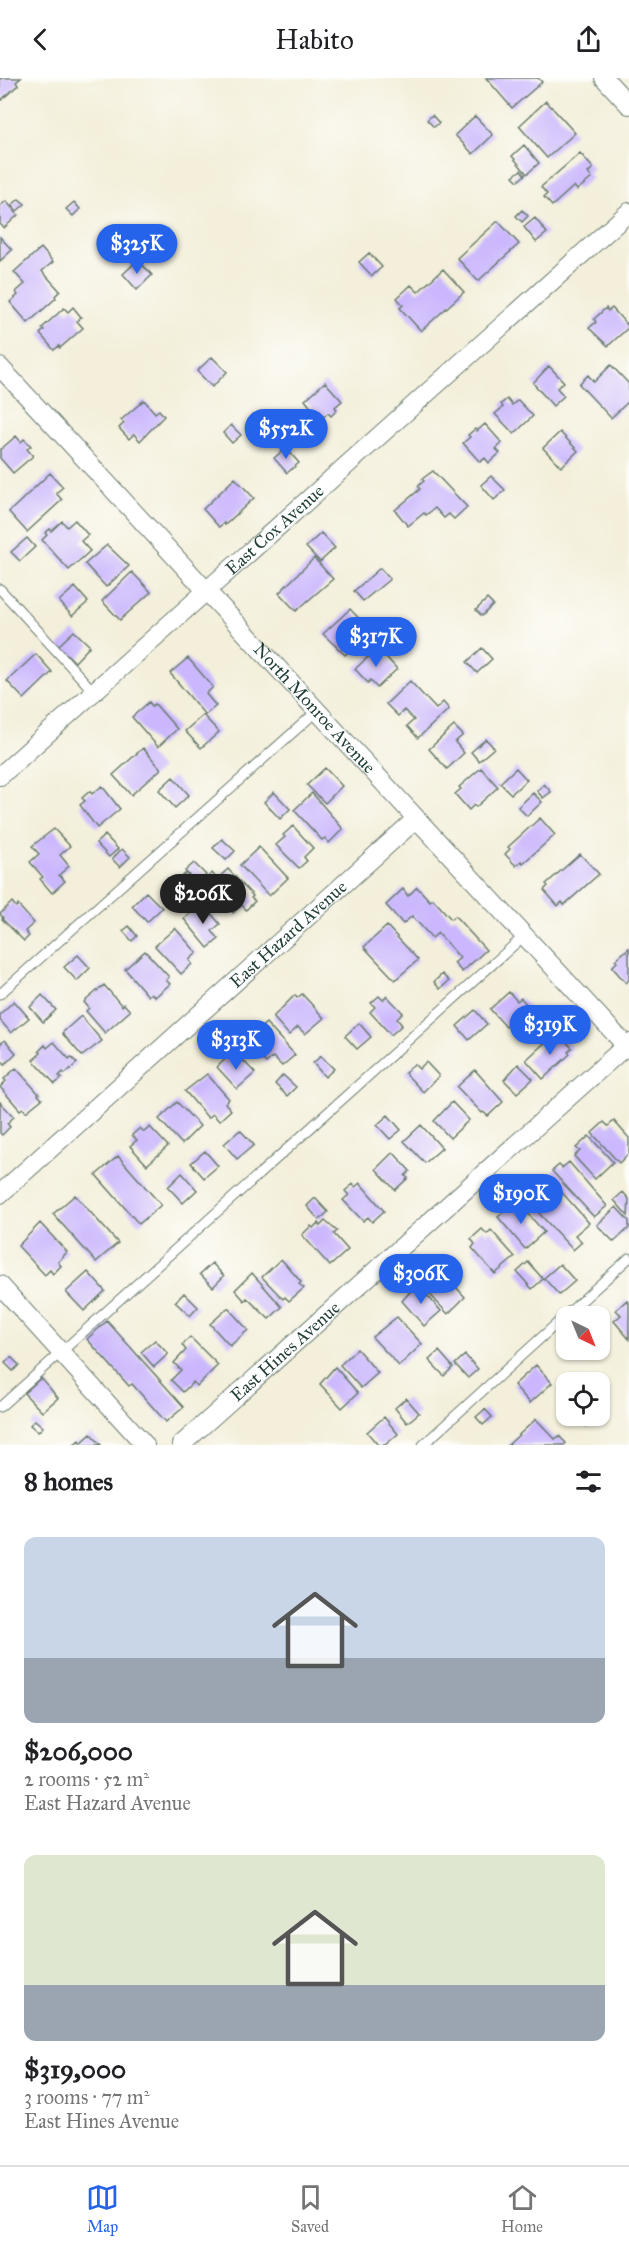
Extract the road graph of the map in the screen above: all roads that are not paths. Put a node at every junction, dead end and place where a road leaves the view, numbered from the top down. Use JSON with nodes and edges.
{"nodes":[{"id":1,"x":604,"y":78,"type":"edge"},
{"id":2,"x":629,"y":105,"type":"edge"},
{"id":3,"x":629,"y":212,"type":"edge"},
{"id":4,"x":0,"y":367,"type":"edge"},
{"id":5,"x":0,"y":589,"type":"edge"},
{"id":6,"x":207,"y":590,"type":"junction"},
{"id":7,"x":94,"y":692,"type":"junction"},
{"id":8,"x":317,"y":711,"type":"junction"},
{"id":9,"x":0,"y":776,"type":"edge"},
{"id":10,"x":416,"y":819,"type":"junction"},
{"id":11,"x":524,"y":936,"type":"junction"},
{"id":12,"x":0,"y":994,"type":"edge"},
{"id":13,"x":628,"y":1046,"type":"edge"},
{"id":14,"x":0,"y":1194,"type":"edge"},
{"id":15,"x":629,"y":1258,"type":"edge"},
{"id":16,"x":0,"y":1285,"type":"edge"},
{"id":17,"x":60,"y":1352,"type":"junction"},
{"id":18,"x":0,"y":1407,"type":"edge"},
{"id":19,"x":145,"y":1445,"type":"edge"},
{"id":20,"x":181,"y":1445,"type":"edge"},
{"id":21,"x":423,"y":1445,"type":"edge"}],
"edges":[{"from":1,"to":2,"type":"street"},
{"from":3,"to":6,"type":"street","name":"East Cox Avenue"},
{"from":4,"to":6,"type":"street","name":"North Monroe Avenue"},
{"from":5,"to":7,"type":"lane"},
{"from":6,"to":7,"type":"street","name":"East Cox Avenue"},
{"from":6,"to":8,"type":"street","name":"North Monroe Avenue"},
{"from":7,"to":9,"type":"street","name":"East Cox Avenue"},
{"from":8,"to":10,"type":"street","name":"North Monroe Avenue"},
{"from":8,"to":12,"type":"lane"},
{"from":10,"to":11,"type":"street","name":"North Monroe Avenue"},
{"from":10,"to":14,"type":"street","name":"East Hazard Avenue"},
{"from":11,"to":13,"type":"street","name":"North Monroe Avenue"},
{"from":11,"to":17,"type":"lane"},
{"from":13,"to":20,"type":"street","name":"East Hines Avenue"},
{"from":15,"to":21,"type":"lane"},
{"from":16,"to":17,"type":"street"},
{"from":17,"to":18,"type":"lane"},
{"from":17,"to":19,"type":"street"}]}
